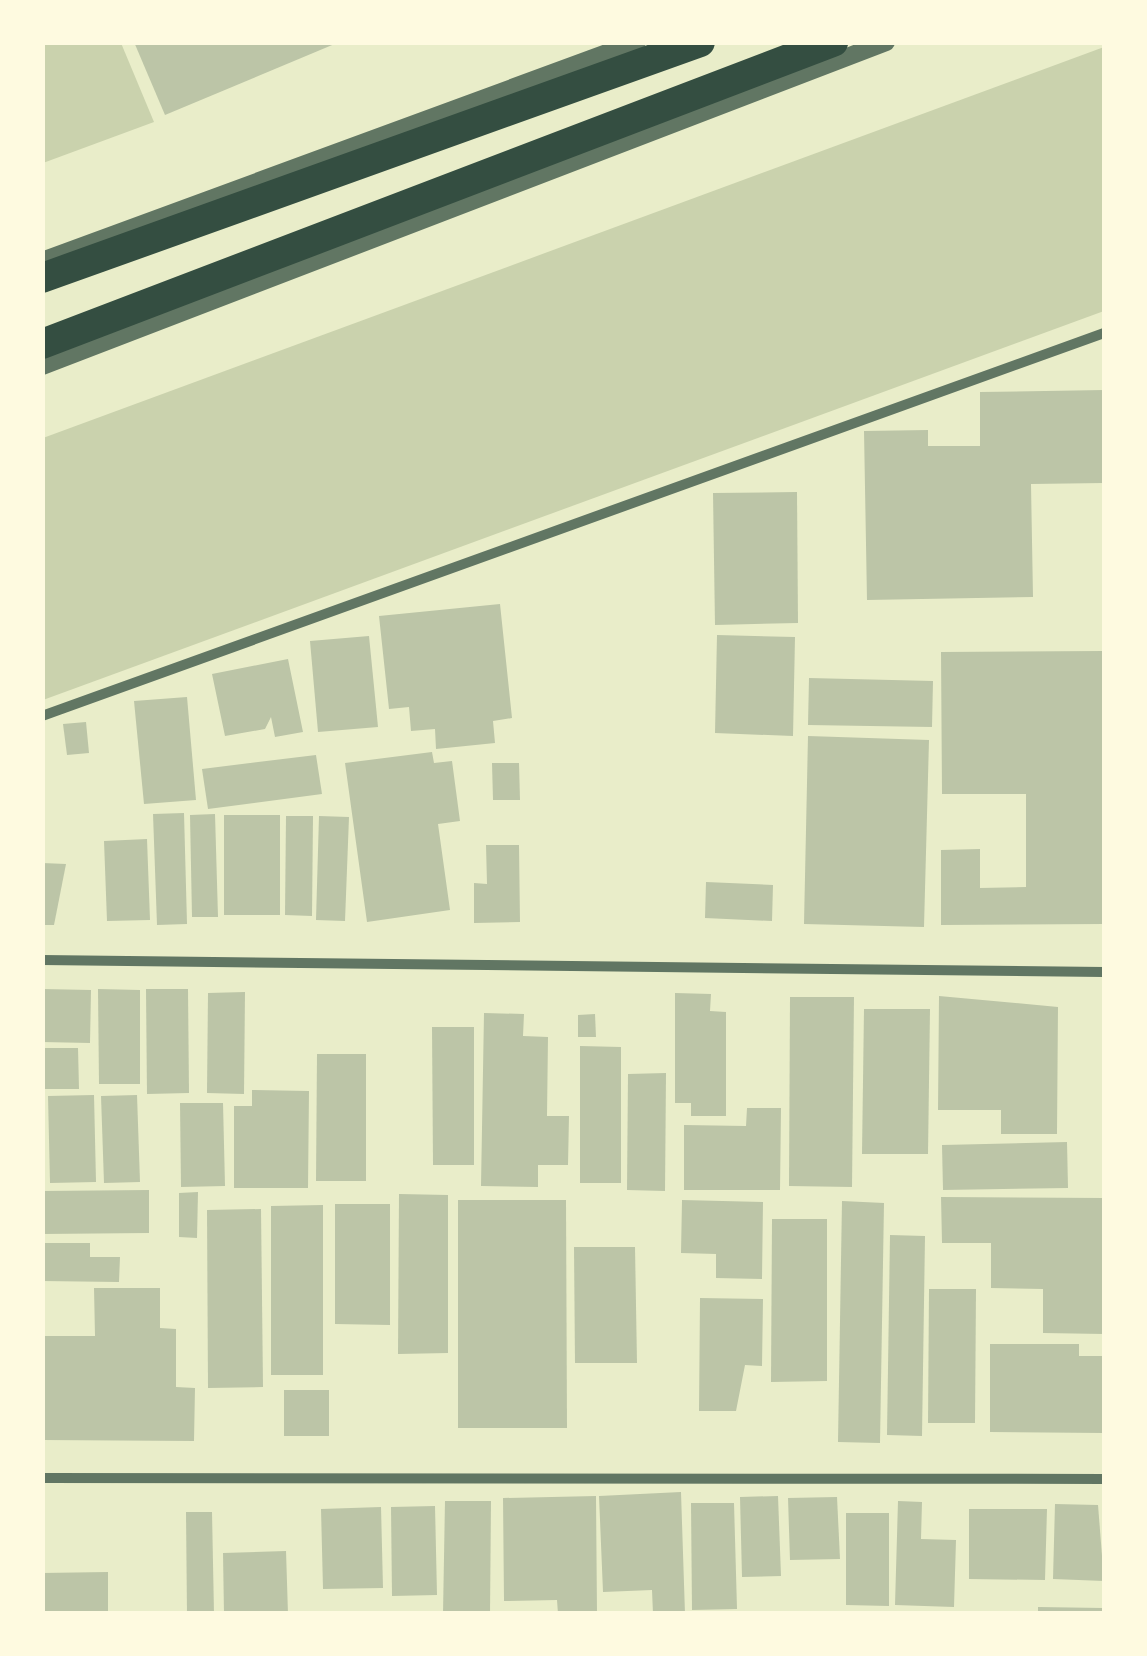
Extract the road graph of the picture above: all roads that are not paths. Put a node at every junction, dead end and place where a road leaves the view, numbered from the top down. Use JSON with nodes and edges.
{"nodes":[{"id":1,"x":637,"y":42,"type":"edge"},
{"id":2,"x":700,"y":42,"type":"edge"},
{"id":3,"x":833,"y":42,"type":"edge"},
{"id":4,"x":886,"y":42,"type":"edge"},
{"id":5,"x":42,"y":261,"type":"edge"},
{"id":6,"x":42,"y":278,"type":"edge"},
{"id":7,"x":1104,"y":333,"type":"edge"},
{"id":8,"x":42,"y":344,"type":"edge"},
{"id":9,"x":42,"y":366,"type":"edge"},
{"id":10,"x":42,"y":716,"type":"edge"},
{"id":11,"x":42,"y":960,"type":"edge"},
{"id":12,"x":1104,"y":972,"type":"edge"},
{"id":13,"x":42,"y":1478,"type":"edge"},
{"id":14,"x":1104,"y":1479,"type":"edge"}],
"edges":[{"from":1,"to":5,"type":"street"},
{"from":2,"to":6,"type":"highway"},
{"from":3,"to":8,"type":"highway"},
{"from":4,"to":9,"type":"street"},
{"from":7,"to":10,"type":"street"},
{"from":11,"to":12,"type":"street"},
{"from":13,"to":14,"type":"street"}]}
